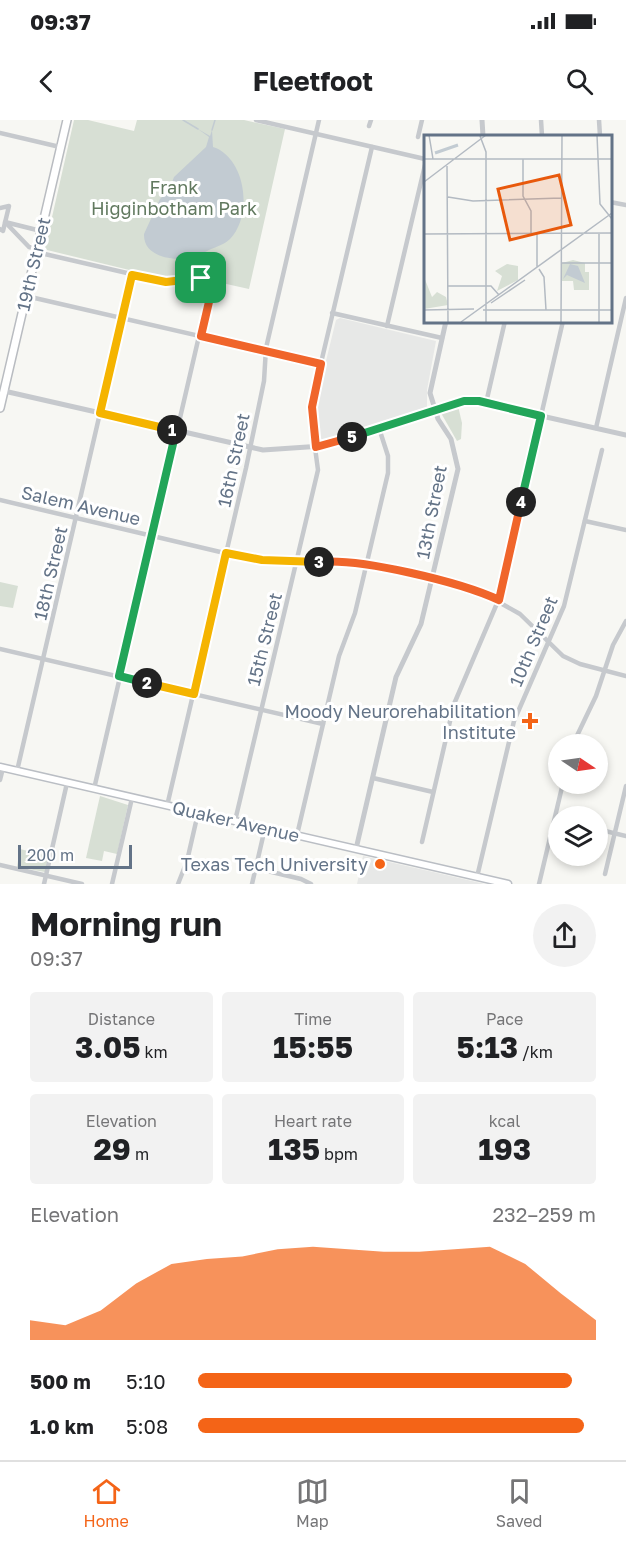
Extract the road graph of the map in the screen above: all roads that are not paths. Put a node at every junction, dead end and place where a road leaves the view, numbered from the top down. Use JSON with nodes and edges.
{"nodes":[{"id":1,"x":67,"y":120,"type":"edge"},
{"id":2,"x":256,"y":120,"type":"edge"},
{"id":3,"x":319,"y":120,"type":"edge"},
{"id":4,"x":370,"y":120,"type":"edge"},
{"id":5,"x":422,"y":120,"type":"edge"},
{"id":6,"x":541,"y":120,"type":"edge"},
{"id":7,"x":599,"y":120,"type":"edge"},
{"id":8,"x":267,"y":121,"type":"edge"},
{"id":9,"x":369,"y":126,"type":"dead end"},
{"id":10,"x":0,"y":133,"type":"edge"},
{"id":11,"x":316,"y":134,"type":"junction"},
{"id":12,"x":542,"y":135,"type":"edge"},
{"id":13,"x":600,"y":135,"type":"edge"},
{"id":14,"x":418,"y":137,"type":"dead end"},
{"id":15,"x":60,"y":147,"type":"junction"},
{"id":16,"x":372,"y":147,"type":"junction"},
{"id":17,"x":424,"y":159,"type":"edge"},
{"id":18,"x":424,"y":169,"type":"edge"},
{"id":19,"x":611,"y":202,"type":"edge"},
{"id":20,"x":626,"y":205,"type":"edge"},
{"id":21,"x":0,"y":208,"type":"edge"},
{"id":22,"x":5,"y":222,"type":"junction"},
{"id":23,"x":0,"y":229,"type":"edge"},
{"id":24,"x":41,"y":231,"type":"junction"},
{"id":25,"x":37,"y":250,"type":"junction"},
{"id":26,"x":132,"y":275,"type":"junction"},
{"id":27,"x":26,"y":296,"type":"junction"},
{"id":28,"x":626,"y":298,"type":"edge"},
{"id":29,"x":333,"y":313,"type":"junction"},
{"id":30,"x":122,"y":318,"type":"junction"},
{"id":31,"x":446,"y":322,"type":"edge"},
{"id":32,"x":505,"y":322,"type":"edge"},
{"id":33,"x":563,"y":322,"type":"edge"},
{"id":34,"x":387,"y":326,"type":"junction"},
{"id":35,"x":200,"y":336,"type":"junction"},
{"id":36,"x":442,"y":338,"type":"junction"},
{"id":37,"x":266,"y":351,"type":"junction"},
{"id":38,"x":321,"y":364,"type":"junction"},
{"id":39,"x":4,"y":391,"type":"junction"},
{"id":40,"x":486,"y":403,"type":"junction"},
{"id":41,"x":0,"y":408,"type":"edge"},
{"id":42,"x":434,"y":410,"type":"junction"},
{"id":43,"x":100,"y":413,"type":"junction"},
{"id":44,"x":541,"y":416,"type":"junction"},
{"id":45,"x":379,"y":428,"type":"junction"},
{"id":46,"x":596,"y":428,"type":"junction"},
{"id":47,"x":176,"y":431,"type":"junction"},
{"id":48,"x":626,"y":435,"type":"edge"},
{"id":49,"x":249,"y":447,"type":"junction"},
{"id":50,"x":316,"y":447,"type":"junction"},
{"id":51,"x":602,"y":450,"type":"dead end"},
{"id":52,"x":0,"y":500,"type":"edge"},
{"id":53,"x":76,"y":519,"type":"junction"},
{"id":54,"x":585,"y":521,"type":"junction"},
{"id":55,"x":626,"y":530,"type":"edge"},
{"id":56,"x":152,"y":536,"type":"junction"},
{"id":57,"x":226,"y":553,"type":"junction"},
{"id":58,"x":297,"y":562,"type":"junction"},
{"id":59,"x":366,"y":564,"type":"junction"},
{"id":60,"x":432,"y":580,"type":"junction"},
{"id":61,"x":499,"y":600,"type":"junction"},
{"id":62,"x":626,"y":621,"type":"edge"},
{"id":63,"x":549,"y":642,"type":"junction"},
{"id":64,"x":0,"y":649,"type":"edge"},
{"id":65,"x":44,"y":659,"type":"junction"},
{"id":66,"x":603,"y":671,"type":"junction"},
{"id":67,"x":119,"y":676,"type":"junction"},
{"id":68,"x":626,"y":676,"type":"edge"},
{"id":69,"x":194,"y":694,"type":"junction"},
{"id":70,"x":261,"y":709,"type":"junction"},
{"id":71,"x":323,"y":724,"type":"junction"},
{"id":72,"x":578,"y":734,"type":"edge"},
{"id":73,"x":1,"y":768,"type":"edge"},
{"id":74,"x":17,"y":771,"type":"junction"},
{"id":75,"x":373,"y":778,"type":"junction"},
{"id":76,"x":0,"y":780,"type":"edge"},
{"id":77,"x":67,"y":783,"type":"junction"},
{"id":78,"x":626,"y":786,"type":"edge"},
{"id":79,"x":93,"y":789,"type":"junction"},
{"id":80,"x":434,"y":792,"type":"junction"},
{"id":81,"x":132,"y":798,"type":"junction"},
{"id":82,"x":167,"y":806,"type":"junction"},
{"id":83,"x":198,"y":813,"type":"junction"},
{"id":84,"x":236,"y":821,"type":"junction"},
{"id":85,"x":265,"y":828,"type":"junction"},
{"id":86,"x":608,"y":831,"type":"edge"},
{"id":87,"x":615,"y":833,"type":"junction"},
{"id":88,"x":297,"y":835,"type":"junction"},
{"id":89,"x":626,"y":836,"type":"edge"},
{"id":90,"x":422,"y":842,"type":"dead end"},
{"id":91,"x":356,"y":849,"type":"junction"},
{"id":92,"x":548,"y":850,"type":"edge"},
{"id":93,"x":0,"y":865,"type":"edge"},
{"id":94,"x":255,"y":868,"type":"junction"},
{"id":95,"x":605,"y":874,"type":"dead end"},
{"id":96,"x":46,"y":876,"type":"junction"},
{"id":97,"x":477,"y":877,"type":"junction"},
{"id":98,"x":44,"y":884,"type":"edge"},
{"id":99,"x":82,"y":884,"type":"edge"},
{"id":100,"x":112,"y":884,"type":"edge"},
{"id":101,"x":178,"y":884,"type":"edge"},
{"id":102,"x":252,"y":884,"type":"edge"},
{"id":103,"x":311,"y":884,"type":"edge"},
{"id":104,"x":508,"y":884,"type":"edge"},
{"id":105,"x":539,"y":884,"type":"edge"}],
"edges":[{"from":1,"to":15,"type":"main road","name":"19th Street"},
{"from":2,"to":8,"type":"street"},
{"from":3,"to":11,"type":"street","name":"16th Street"},
{"from":4,"to":9,"type":"street"},
{"from":5,"to":14,"type":"street"},
{"from":6,"to":12,"type":"street"},
{"from":7,"to":13,"type":"street"},
{"from":8,"to":11,"type":"street"},
{"from":10,"to":15,"type":"street"},
{"from":11,"to":16,"type":"street"},
{"from":11,"to":37,"type":"street","name":"16th Street"},
{"from":15,"to":24,"type":"main road","name":"19th Street"},
{"from":16,"to":17,"type":"street"},
{"from":16,"to":29,"type":"street","name":"15th Street"},
{"from":18,"to":34,"type":"street"},
{"from":19,"to":20,"type":"street"},
{"from":21,"to":22,"type":"street"},
{"from":22,"to":23,"type":"street"},
{"from":22,"to":24,"type":"street"},
{"from":22,"to":25,"type":"street"},
{"from":24,"to":25,"type":"main road","name":"19th Street"},
{"from":25,"to":26,"type":"street"},
{"from":25,"to":27,"type":"main road","name":"19th Street"},
{"from":26,"to":30,"type":"street","name":"18th Street"},
{"from":26,"to":35,"type":"street"},
{"from":27,"to":30,"type":"street"},
{"from":27,"to":39,"type":"main road","name":"19th Street"},
{"from":28,"to":46,"type":"street"},
{"from":29,"to":34,"type":"street"},
{"from":29,"to":38,"type":"street","name":"15th Street"},
{"from":30,"to":35,"type":"street"},
{"from":30,"to":43,"type":"street","name":"18th Street"},
{"from":31,"to":36,"type":"street","name":"13th Street"},
{"from":32,"to":40,"type":"street"},
{"from":33,"to":44,"type":"street"},
{"from":34,"to":36,"type":"street"},
{"from":35,"to":37,"type":"street"},
{"from":35,"to":47,"type":"street"},
{"from":36,"to":42,"type":"street","name":"13th Street"},
{"from":37,"to":38,"type":"street"},
{"from":37,"to":49,"type":"street","name":"16th Street"},
{"from":38,"to":50,"type":"street","name":"15th Street"},
{"from":39,"to":41,"type":"main road","name":"19th Street"},
{"from":39,"to":43,"type":"street"},
{"from":40,"to":42,"type":"street"},
{"from":40,"to":44,"type":"street"},
{"from":42,"to":45,"type":"street"},
{"from":42,"to":60,"type":"street","name":"13th Street"},
{"from":43,"to":47,"type":"street"},
{"from":43,"to":53,"type":"street","name":"18th Street"},
{"from":44,"to":46,"type":"street"},
{"from":44,"to":61,"type":"street"},
{"from":45,"to":50,"type":"street"},
{"from":45,"to":59,"type":"street"},
{"from":46,"to":48,"type":"street"},
{"from":47,"to":49,"type":"street"},
{"from":47,"to":56,"type":"street"},
{"from":49,"to":50,"type":"street"},
{"from":49,"to":57,"type":"street","name":"16th Street"},
{"from":50,"to":58,"type":"street","name":"15th Street"},
{"from":51,"to":54,"type":"street","name":"10th Street"},
{"from":52,"to":53,"type":"street","name":"Salem Avenue"},
{"from":53,"to":56,"type":"street","name":"Salem Avenue"},
{"from":53,"to":65,"type":"street","name":"18th Street"},
{"from":54,"to":55,"type":"street"},
{"from":54,"to":63,"type":"street","name":"10th Street"},
{"from":56,"to":57,"type":"street","name":"Salem Avenue"},
{"from":56,"to":67,"type":"street"},
{"from":57,"to":58,"type":"street","name":"Salem Avenue"},
{"from":57,"to":69,"type":"street","name":"16th Street"},
{"from":58,"to":59,"type":"street","name":"Salem Avenue"},
{"from":58,"to":70,"type":"street","name":"15th Street"},
{"from":59,"to":60,"type":"street","name":"Salem Avenue"},
{"from":59,"to":71,"type":"street"},
{"from":60,"to":61,"type":"street","name":"Salem Avenue"},
{"from":60,"to":75,"type":"street","name":"13th Street"},
{"from":61,"to":63,"type":"street","name":"Salem Avenue"},
{"from":61,"to":80,"type":"street"},
{"from":62,"to":66,"type":"street"},
{"from":63,"to":66,"type":"street","name":"Salem Avenue"},
{"from":63,"to":97,"type":"street","name":"10th Street"},
{"from":64,"to":65,"type":"street"},
{"from":65,"to":67,"type":"street"},
{"from":65,"to":74,"type":"street","name":"18th Street"},
{"from":66,"to":68,"type":"street","name":"Salem Avenue"},
{"from":66,"to":72,"type":"street"},
{"from":67,"to":69,"type":"street"},
{"from":67,"to":79,"type":"street"},
{"from":69,"to":70,"type":"street"},
{"from":69,"to":82,"type":"street","name":"16th Street"},
{"from":70,"to":71,"type":"street"},
{"from":70,"to":84,"type":"street","name":"15th Street"},
{"from":71,"to":88,"type":"street"},
{"from":73,"to":74,"type":"main road","name":"Quaker Avenue"},
{"from":73,"to":76,"type":"street"},
{"from":74,"to":77,"type":"main road","name":"Quaker Avenue"},
{"from":75,"to":80,"type":"street"},
{"from":75,"to":91,"type":"street","name":"13th Street"},
{"from":77,"to":79,"type":"main road","name":"Quaker Avenue"},
{"from":77,"to":96,"type":"street"},
{"from":78,"to":87,"type":"street"},
{"from":79,"to":81,"type":"main road","name":"Quaker Avenue"},
{"from":80,"to":90,"type":"street"},
{"from":81,"to":82,"type":"main road","name":"Quaker Avenue"},
{"from":81,"to":100,"type":"street"},
{"from":82,"to":83,"type":"main road","name":"Quaker Avenue"},
{"from":83,"to":84,"type":"main road","name":"Quaker Avenue"},
{"from":83,"to":101,"type":"street"},
{"from":84,"to":85,"type":"main road","name":"Quaker Avenue"},
{"from":85,"to":88,"type":"main road","name":"Quaker Avenue"},
{"from":85,"to":94,"type":"street"},
{"from":86,"to":87,"type":"street"},
{"from":87,"to":89,"type":"street"},
{"from":87,"to":95,"type":"street"},
{"from":88,"to":91,"type":"main road","name":"Quaker Avenue"},
{"from":91,"to":97,"type":"main road","name":"Quaker Avenue"},
{"from":92,"to":105,"type":"street"},
{"from":93,"to":96,"type":"street"},
{"from":94,"to":102,"type":"street"},
{"from":94,"to":103,"type":"street"},
{"from":96,"to":98,"type":"street"},
{"from":96,"to":99,"type":"street"},
{"from":97,"to":104,"type":"main road","name":"Quaker Avenue"}]}
